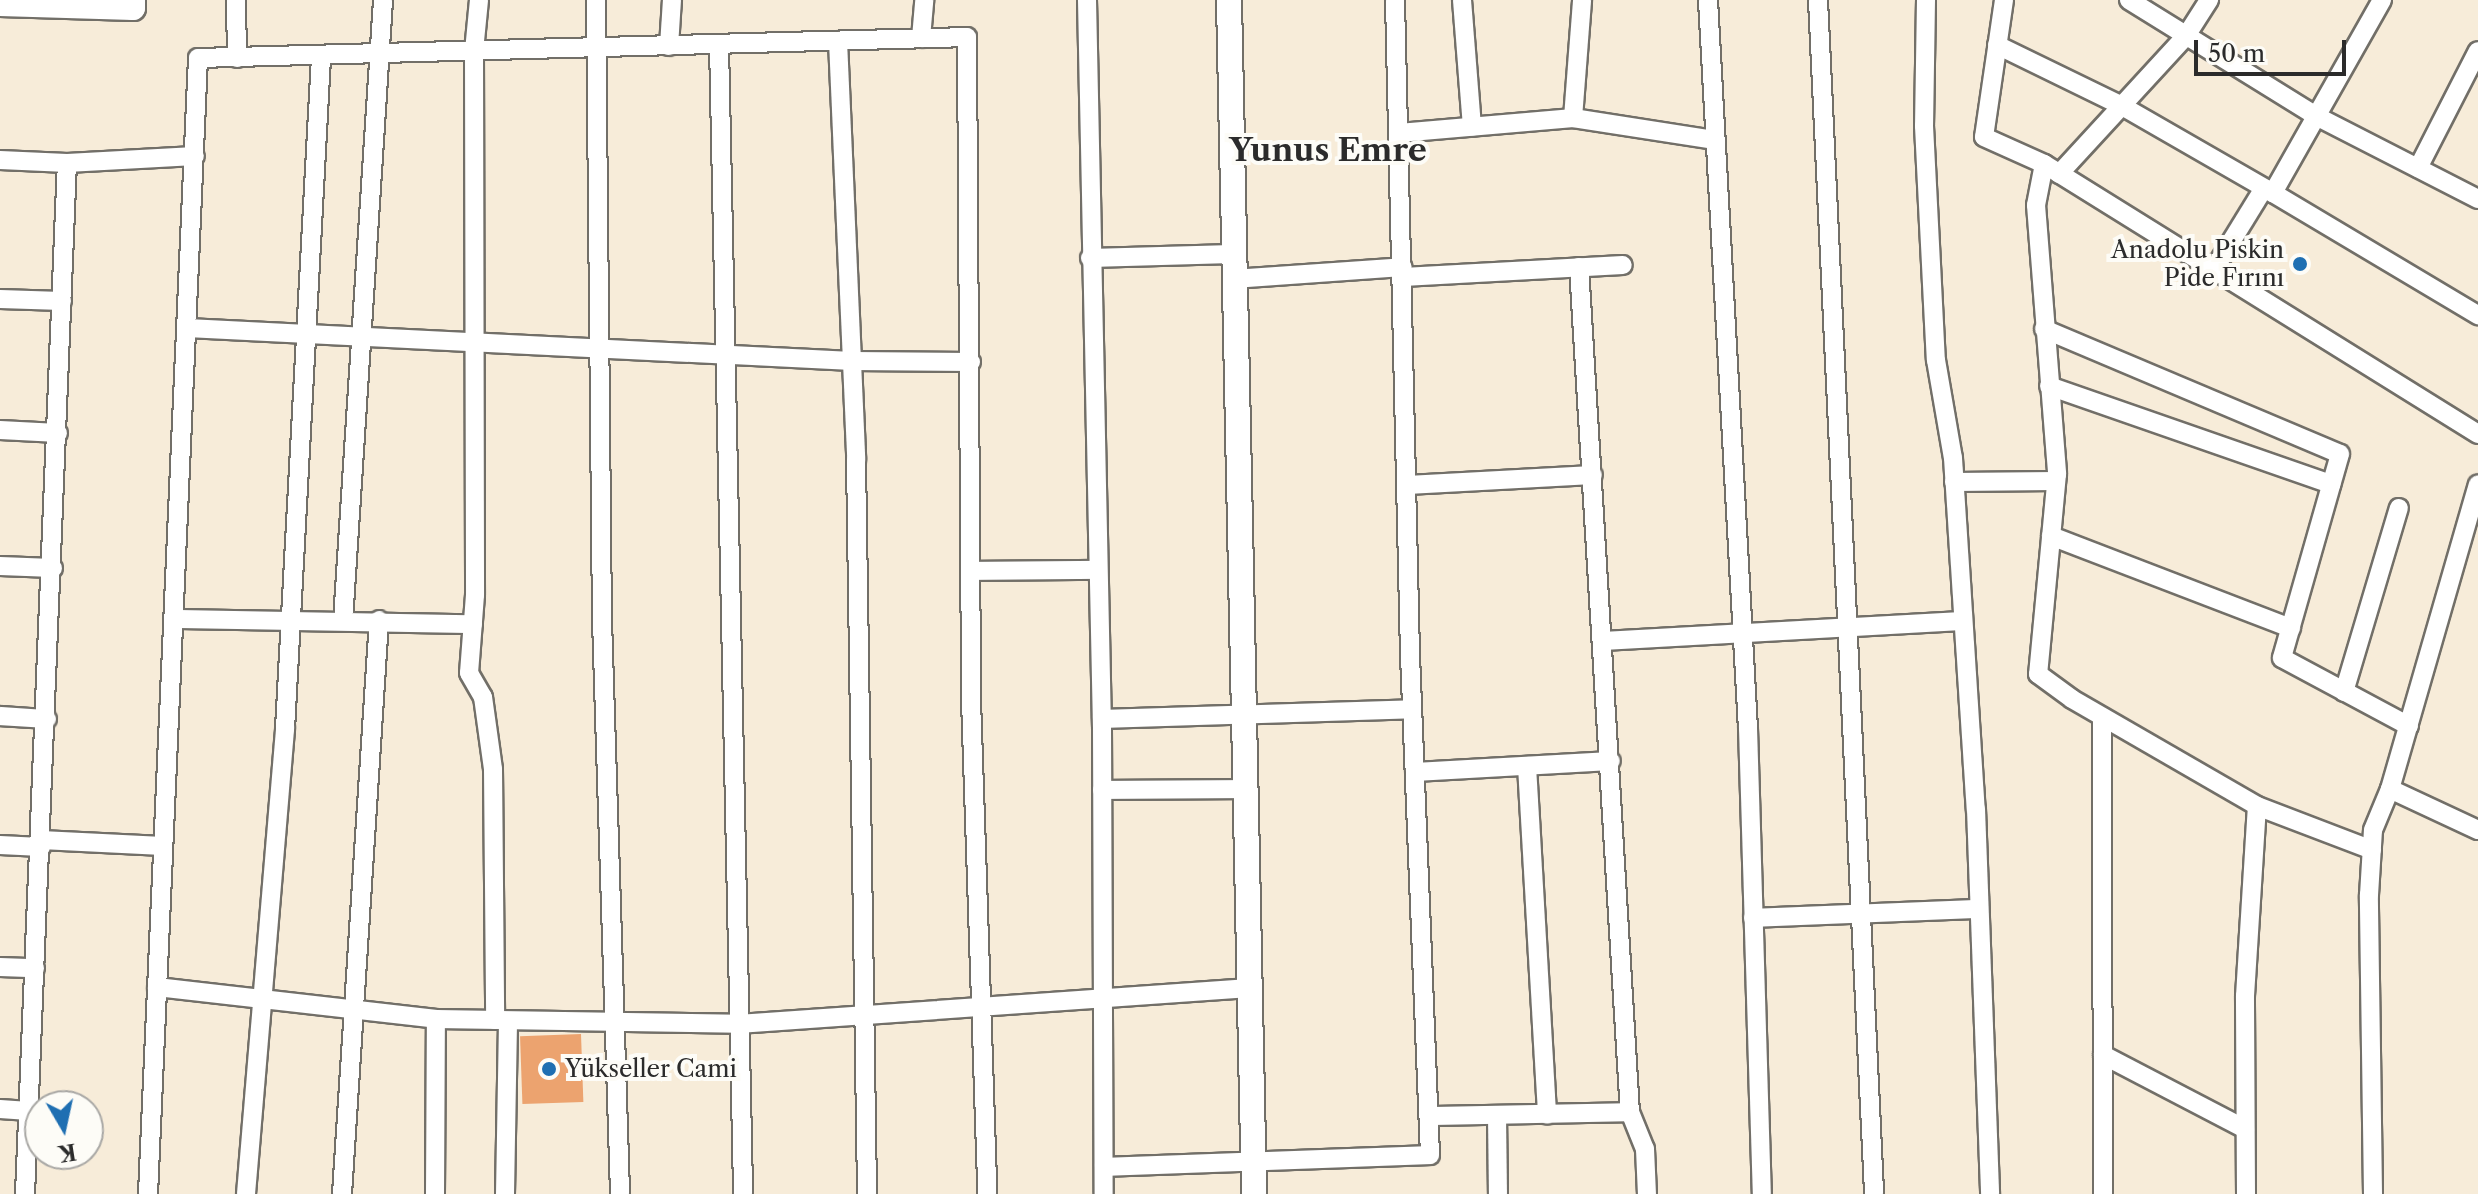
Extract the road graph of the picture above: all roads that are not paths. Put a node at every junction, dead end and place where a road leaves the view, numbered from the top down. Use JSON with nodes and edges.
{"nodes":[{"id":1,"x":133,"y":0,"type":"edge"},
{"id":2,"x":236,"y":0,"type":"edge"},
{"id":3,"x":383,"y":0,"type":"edge"},
{"id":4,"x":479,"y":0,"type":"edge"},
{"id":5,"x":596,"y":0,"type":"edge"},
{"id":6,"x":672,"y":0,"type":"edge"},
{"id":7,"x":924,"y":0,"type":"edge"},
{"id":8,"x":1087,"y":0,"type":"edge"},
{"id":9,"x":1229,"y":0,"type":"edge"},
{"id":10,"x":1395,"y":0,"type":"edge"},
{"id":11,"x":1462,"y":0,"type":"edge"},
{"id":12,"x":1582,"y":0,"type":"edge"},
{"id":13,"x":1708,"y":0,"type":"edge"},
{"id":14,"x":1818,"y":0,"type":"edge"},
{"id":15,"x":1926,"y":0,"type":"edge"},
{"id":16,"x":2004,"y":0,"type":"edge"},
{"id":17,"x":2129,"y":0,"type":"edge"},
{"id":18,"x":2209,"y":0,"type":"edge"},
{"id":19,"x":2382,"y":0,"type":"edge"},
{"id":20,"x":0,"y":4,"type":"edge"},
{"id":21,"x":2186,"y":36,"type":"junction"},
{"id":22,"x":921,"y":38,"type":"junction"},
{"id":23,"x":838,"y":41,"type":"junction"},
{"id":24,"x":719,"y":44,"type":"junction"},
{"id":25,"x":1997,"y":45,"type":"junction"},
{"id":26,"x":669,"y":46,"type":"junction"},
{"id":27,"x":594,"y":48,"type":"junction"},
{"id":28,"x":474,"y":51,"type":"junction"},
{"id":29,"x":2478,"y":51,"type":"edge"},
{"id":30,"x":380,"y":54,"type":"junction"},
{"id":31,"x":321,"y":57,"type":"junction"},
{"id":32,"x":237,"y":58,"type":"junction"},
{"id":33,"x":2472,"y":78,"type":"edge"},
{"id":34,"x":2122,"y":106,"type":"junction"},
{"id":35,"x":2316,"y":116,"type":"junction"},
{"id":36,"x":1573,"y":118,"type":"junction"},
{"id":37,"x":1472,"y":127,"type":"junction"},
{"id":38,"x":1399,"y":133,"type":"junction"},
{"id":39,"x":1715,"y":140,"type":"junction"},
{"id":40,"x":195,"y":156,"type":"junction"},
{"id":41,"x":0,"y":160,"type":"edge"},
{"id":42,"x":67,"y":163,"type":"junction"},
{"id":43,"x":2418,"y":168,"type":"junction"},
{"id":44,"x":2051,"y":169,"type":"junction"},
{"id":45,"x":2268,"y":191,"type":"junction"},
{"id":46,"x":2478,"y":199,"type":"edge"},
{"id":47,"x":1232,"y":254,"type":"junction"},
{"id":48,"x":1090,"y":258,"type":"junction"},
{"id":49,"x":1623,"y":265,"type":"dead end"},
{"id":50,"x":1579,"y":267,"type":"junction"},
{"id":51,"x":2213,"y":271,"type":"junction"},
{"id":52,"x":1403,"y":272,"type":"junction"},
{"id":53,"x":1233,"y":279,"type":"junction"},
{"id":54,"x":0,"y":299,"type":"edge"},
{"id":55,"x":62,"y":301,"type":"junction"},
{"id":56,"x":2478,"y":315,"type":"edge"},
{"id":57,"x":187,"y":328,"type":"junction"},
{"id":58,"x":2044,"y":329,"type":"junction"},
{"id":59,"x":307,"y":335,"type":"junction"},
{"id":60,"x":365,"y":337,"type":"junction"},
{"id":61,"x":478,"y":340,"type":"junction"},
{"id":62,"x":599,"y":349,"type":"junction"},
{"id":63,"x":728,"y":355,"type":"junction"},
{"id":64,"x":852,"y":361,"type":"junction"},
{"id":65,"x":971,"y":362,"type":"junction"},
{"id":66,"x":2049,"y":386,"type":"junction"},
{"id":67,"x":0,"y":430,"type":"edge"},
{"id":68,"x":58,"y":433,"type":"junction"},
{"id":69,"x":2478,"y":434,"type":"edge"},
{"id":70,"x":1593,"y":475,"type":"junction"},
{"id":71,"x":2056,"y":481,"type":"junction"},
{"id":72,"x":1954,"y":482,"type":"junction"},
{"id":73,"x":2331,"y":484,"type":"junction"},
{"id":74,"x":2478,"y":484,"type":"edge"},
{"id":75,"x":1407,"y":485,"type":"junction"},
{"id":76,"x":2399,"y":508,"type":"dead end"},
{"id":77,"x":2051,"y":536,"type":"junction"},
{"id":78,"x":0,"y":566,"type":"edge"},
{"id":79,"x":53,"y":568,"type":"junction"},
{"id":80,"x":1098,"y":570,"type":"junction"},
{"id":81,"x":971,"y":571,"type":"junction"},
{"id":82,"x":174,"y":619,"type":"junction"},
{"id":83,"x":379,"y":620,"type":"junction"},
{"id":84,"x":343,"y":621,"type":"junction"},
{"id":85,"x":1961,"y":621,"type":"junction"},
{"id":86,"x":291,"y":622,"type":"junction"},
{"id":87,"x":473,"y":624,"type":"junction"},
{"id":88,"x":1848,"y":626,"type":"junction"},
{"id":89,"x":2291,"y":628,"type":"junction"},
{"id":90,"x":1742,"y":633,"type":"junction"},
{"id":91,"x":1603,"y":641,"type":"junction"},
{"id":92,"x":2344,"y":692,"type":"junction"},
{"id":93,"x":1412,"y":709,"type":"junction"},
{"id":94,"x":1243,"y":714,"type":"junction"},
{"id":95,"x":0,"y":716,"type":"edge"},
{"id":96,"x":2102,"y":717,"type":"junction"},
{"id":97,"x":47,"y":719,"type":"junction"},
{"id":98,"x":1102,"y":719,"type":"junction"},
{"id":99,"x":2409,"y":726,"type":"junction"},
{"id":100,"x":1611,"y":761,"type":"junction"},
{"id":101,"x":1527,"y":766,"type":"junction"},
{"id":102,"x":1415,"y":772,"type":"junction"},
{"id":103,"x":1245,"y":789,"type":"junction"},
{"id":104,"x":2390,"y":789,"type":"junction"},
{"id":105,"x":1102,"y":790,"type":"junction"},
{"id":106,"x":2257,"y":806,"type":"junction"},
{"id":107,"x":2478,"y":830,"type":"edge"},
{"id":108,"x":41,"y":844,"type":"junction"},
{"id":109,"x":0,"y":845,"type":"edge"},
{"id":110,"x":163,"y":846,"type":"junction"},
{"id":111,"x":2372,"y":850,"type":"junction"},
{"id":112,"x":1979,"y":909,"type":"junction"},
{"id":113,"x":1864,"y":913,"type":"junction"},
{"id":114,"x":1753,"y":918,"type":"junction"},
{"id":115,"x":0,"y":967,"type":"edge"},
{"id":116,"x":35,"y":968,"type":"junction"},
{"id":117,"x":157,"y":987,"type":"junction"},
{"id":118,"x":1250,"y":988,"type":"junction"},
{"id":119,"x":1103,"y":995,"type":"junction"},
{"id":120,"x":263,"y":1000,"type":"junction"},
{"id":121,"x":981,"y":1009,"type":"junction"},
{"id":122,"x":356,"y":1010,"type":"junction"},
{"id":123,"x":863,"y":1017,"type":"junction"},
{"id":124,"x":436,"y":1019,"type":"junction"},
{"id":125,"x":502,"y":1021,"type":"junction"},
{"id":126,"x":614,"y":1021,"type":"junction"},
{"id":127,"x":738,"y":1024,"type":"junction"},
{"id":128,"x":2103,"y":1055,"type":"junction"},
{"id":129,"x":30,"y":1090,"type":"edge"},
{"id":130,"x":0,"y":1109,"type":"edge"},
{"id":131,"x":24,"y":1111,"type":"edge"},
{"id":132,"x":1630,"y":1112,"type":"junction"},
{"id":133,"x":1547,"y":1114,"type":"junction"},
{"id":134,"x":1497,"y":1115,"type":"junction"},
{"id":135,"x":1429,"y":1116,"type":"junction"},
{"id":136,"x":2245,"y":1129,"type":"junction"},
{"id":137,"x":1253,"y":1160,"type":"junction"},
{"id":138,"x":1104,"y":1167,"type":"junction"},
{"id":139,"x":26,"y":1170,"type":"edge"},
{"id":140,"x":25,"y":1194,"type":"edge"},
{"id":141,"x":148,"y":1194,"type":"edge"},
{"id":142,"x":246,"y":1194,"type":"edge"},
{"id":143,"x":342,"y":1194,"type":"edge"},
{"id":144,"x":435,"y":1194,"type":"edge"},
{"id":145,"x":505,"y":1194,"type":"edge"},
{"id":146,"x":620,"y":1194,"type":"edge"},
{"id":147,"x":743,"y":1194,"type":"edge"},
{"id":148,"x":867,"y":1194,"type":"edge"},
{"id":149,"x":987,"y":1194,"type":"edge"},
{"id":150,"x":1104,"y":1194,"type":"edge"},
{"id":151,"x":1254,"y":1194,"type":"edge"},
{"id":152,"x":1498,"y":1194,"type":"edge"},
{"id":153,"x":1647,"y":1194,"type":"edge"},
{"id":154,"x":1762,"y":1194,"type":"edge"},
{"id":155,"x":1874,"y":1194,"type":"edge"},
{"id":156,"x":1990,"y":1194,"type":"edge"},
{"id":157,"x":2103,"y":1194,"type":"edge"},
{"id":158,"x":2246,"y":1194,"type":"edge"},
{"id":159,"x":2373,"y":1194,"type":"edge"}],
"edges":[{"from":1,"to":20,"type":"main road"},
{"from":2,"to":32,"type":"street"},
{"from":3,"to":30,"type":"street"},
{"from":4,"to":28,"type":"street"},
{"from":5,"to":27,"type":"street"},
{"from":6,"to":26,"type":"street"},
{"from":7,"to":22,"type":"street"},
{"from":8,"to":48,"type":"street"},
{"from":9,"to":47,"type":"main road"},
{"from":10,"to":38,"type":"street"},
{"from":11,"to":37,"type":"street"},
{"from":12,"to":36,"type":"street"},
{"from":13,"to":39,"type":"street"},
{"from":14,"to":88,"type":"street"},
{"from":15,"to":72,"type":"street"},
{"from":16,"to":25,"type":"street"},
{"from":17,"to":21,"type":"street"},
{"from":18,"to":21,"type":"street"},
{"from":19,"to":35,"type":"street"},
{"from":21,"to":34,"type":"street"},
{"from":21,"to":35,"type":"street"},
{"from":22,"to":23,"type":"street"},
{"from":22,"to":65,"type":"street"},
{"from":23,"to":24,"type":"street"},
{"from":23,"to":64,"type":"street"},
{"from":24,"to":26,"type":"street"},
{"from":24,"to":63,"type":"street"},
{"from":25,"to":34,"type":"street"},
{"from":25,"to":44,"type":"street"},
{"from":26,"to":27,"type":"street"},
{"from":27,"to":28,"type":"street"},
{"from":27,"to":62,"type":"street"},
{"from":28,"to":30,"type":"street"},
{"from":28,"to":61,"type":"street"},
{"from":29,"to":33,"type":"street"},
{"from":30,"to":31,"type":"street"},
{"from":30,"to":60,"type":"street"},
{"from":31,"to":32,"type":"street"},
{"from":31,"to":59,"type":"street"},
{"from":32,"to":40,"type":"street"},
{"from":33,"to":43,"type":"street"},
{"from":34,"to":44,"type":"street"},
{"from":34,"to":45,"type":"street"},
{"from":35,"to":43,"type":"street"},
{"from":35,"to":45,"type":"street"},
{"from":36,"to":37,"type":"street"},
{"from":36,"to":39,"type":"street"},
{"from":37,"to":38,"type":"street"},
{"from":38,"to":52,"type":"street"},
{"from":39,"to":90,"type":"street"},
{"from":40,"to":42,"type":"street"},
{"from":40,"to":57,"type":"street"},
{"from":41,"to":42,"type":"street"},
{"from":42,"to":55,"type":"street"},
{"from":43,"to":46,"type":"street"},
{"from":44,"to":51,"type":"street"},
{"from":44,"to":58,"type":"street"},
{"from":45,"to":51,"type":"street"},
{"from":45,"to":56,"type":"street"},
{"from":47,"to":48,"type":"street"},
{"from":47,"to":53,"type":"main road"},
{"from":48,"to":80,"type":"street"},
{"from":49,"to":50,"type":"street"},
{"from":50,"to":52,"type":"street"},
{"from":50,"to":70,"type":"street"},
{"from":51,"to":69,"type":"street"},
{"from":52,"to":53,"type":"street"},
{"from":52,"to":75,"type":"street"},
{"from":53,"to":94,"type":"main road"},
{"from":54,"to":55,"type":"street"},
{"from":55,"to":68,"type":"street"},
{"from":57,"to":59,"type":"street"},
{"from":57,"to":82,"type":"street"},
{"from":58,"to":66,"type":"street"},
{"from":58,"to":73,"type":"street"},
{"from":59,"to":60,"type":"street"},
{"from":59,"to":86,"type":"street"},
{"from":60,"to":61,"type":"street"},
{"from":60,"to":84,"type":"street"},
{"from":61,"to":62,"type":"street"},
{"from":61,"to":87,"type":"street"},
{"from":62,"to":63,"type":"street"},
{"from":62,"to":126,"type":"street"},
{"from":63,"to":64,"type":"street"},
{"from":63,"to":127,"type":"street"},
{"from":64,"to":65,"type":"street"},
{"from":64,"to":123,"type":"street"},
{"from":65,"to":81,"type":"street"},
{"from":66,"to":71,"type":"street"},
{"from":66,"to":73,"type":"street"},
{"from":67,"to":68,"type":"street"},
{"from":68,"to":79,"type":"street"},
{"from":70,"to":75,"type":"street"},
{"from":70,"to":91,"type":"street"},
{"from":71,"to":72,"type":"street"},
{"from":71,"to":77,"type":"street"},
{"from":72,"to":85,"type":"street"},
{"from":73,"to":89,"type":"street"},
{"from":74,"to":99,"type":"street"},
{"from":75,"to":93,"type":"street"},
{"from":76,"to":92,"type":"street"},
{"from":77,"to":89,"type":"street"},
{"from":77,"to":96,"type":"street"},
{"from":78,"to":79,"type":"street"},
{"from":79,"to":97,"type":"street"},
{"from":80,"to":81,"type":"street"},
{"from":80,"to":98,"type":"street"},
{"from":81,"to":121,"type":"street"},
{"from":82,"to":86,"type":"street"},
{"from":82,"to":110,"type":"street"},
{"from":83,"to":84,"type":"street"},
{"from":83,"to":87,"type":"street"},
{"from":83,"to":122,"type":"street"},
{"from":84,"to":86,"type":"street"},
{"from":85,"to":88,"type":"street"},
{"from":85,"to":112,"type":"street"},
{"from":86,"to":120,"type":"street"},
{"from":87,"to":125,"type":"street"},
{"from":88,"to":90,"type":"street"},
{"from":88,"to":113,"type":"street"},
{"from":89,"to":92,"type":"street"},
{"from":90,"to":91,"type":"street"},
{"from":90,"to":114,"type":"street"},
{"from":91,"to":100,"type":"street"},
{"from":92,"to":99,"type":"street"},
{"from":93,"to":94,"type":"street"},
{"from":93,"to":102,"type":"street"},
{"from":94,"to":98,"type":"street"},
{"from":94,"to":103,"type":"main road"},
{"from":95,"to":97,"type":"street"},
{"from":96,"to":106,"type":"street"},
{"from":96,"to":128,"type":"street"},
{"from":97,"to":108,"type":"street"},
{"from":98,"to":105,"type":"street"},
{"from":99,"to":104,"type":"street"},
{"from":100,"to":101,"type":"street"},
{"from":100,"to":132,"type":"street"},
{"from":101,"to":102,"type":"street"},
{"from":101,"to":133,"type":"street"},
{"from":102,"to":135,"type":"street"},
{"from":103,"to":105,"type":"street"},
{"from":103,"to":118,"type":"main road"},
{"from":104,"to":107,"type":"street"},
{"from":104,"to":111,"type":"street"},
{"from":105,"to":119,"type":"street"},
{"from":106,"to":111,"type":"street"},
{"from":106,"to":136,"type":"street"},
{"from":108,"to":109,"type":"street"},
{"from":108,"to":110,"type":"street"},
{"from":108,"to":116,"type":"street"},
{"from":110,"to":117,"type":"street"},
{"from":111,"to":159,"type":"street"},
{"from":112,"to":113,"type":"street"},
{"from":112,"to":156,"type":"street"},
{"from":113,"to":114,"type":"street"},
{"from":113,"to":155,"type":"street"},
{"from":114,"to":154,"type":"street"},
{"from":115,"to":116,"type":"street"},
{"from":116,"to":129,"type":"street"},
{"from":117,"to":120,"type":"street"},
{"from":117,"to":141,"type":"street"},
{"from":118,"to":119,"type":"street"},
{"from":118,"to":137,"type":"main road"},
{"from":119,"to":121,"type":"street"},
{"from":119,"to":138,"type":"street"},
{"from":120,"to":122,"type":"street"},
{"from":120,"to":142,"type":"street"},
{"from":121,"to":123,"type":"street"},
{"from":121,"to":149,"type":"street"},
{"from":122,"to":124,"type":"street"},
{"from":122,"to":143,"type":"street"},
{"from":123,"to":127,"type":"street"},
{"from":123,"to":148,"type":"street"},
{"from":124,"to":125,"type":"street"},
{"from":124,"to":144,"type":"street"},
{"from":125,"to":126,"type":"street"},
{"from":125,"to":145,"type":"street"},
{"from":126,"to":127,"type":"street"},
{"from":126,"to":146,"type":"street"},
{"from":127,"to":147,"type":"street"},
{"from":128,"to":136,"type":"street"},
{"from":128,"to":157,"type":"street"},
{"from":130,"to":131,"type":"street"},
{"from":132,"to":133,"type":"street"},
{"from":132,"to":153,"type":"street"},
{"from":133,"to":134,"type":"street"},
{"from":134,"to":135,"type":"street"},
{"from":134,"to":152,"type":"street"},
{"from":135,"to":137,"type":"street"},
{"from":136,"to":158,"type":"street"},
{"from":137,"to":138,"type":"street"},
{"from":137,"to":151,"type":"main road"},
{"from":138,"to":150,"type":"street"},
{"from":139,"to":140,"type":"street"}]}
